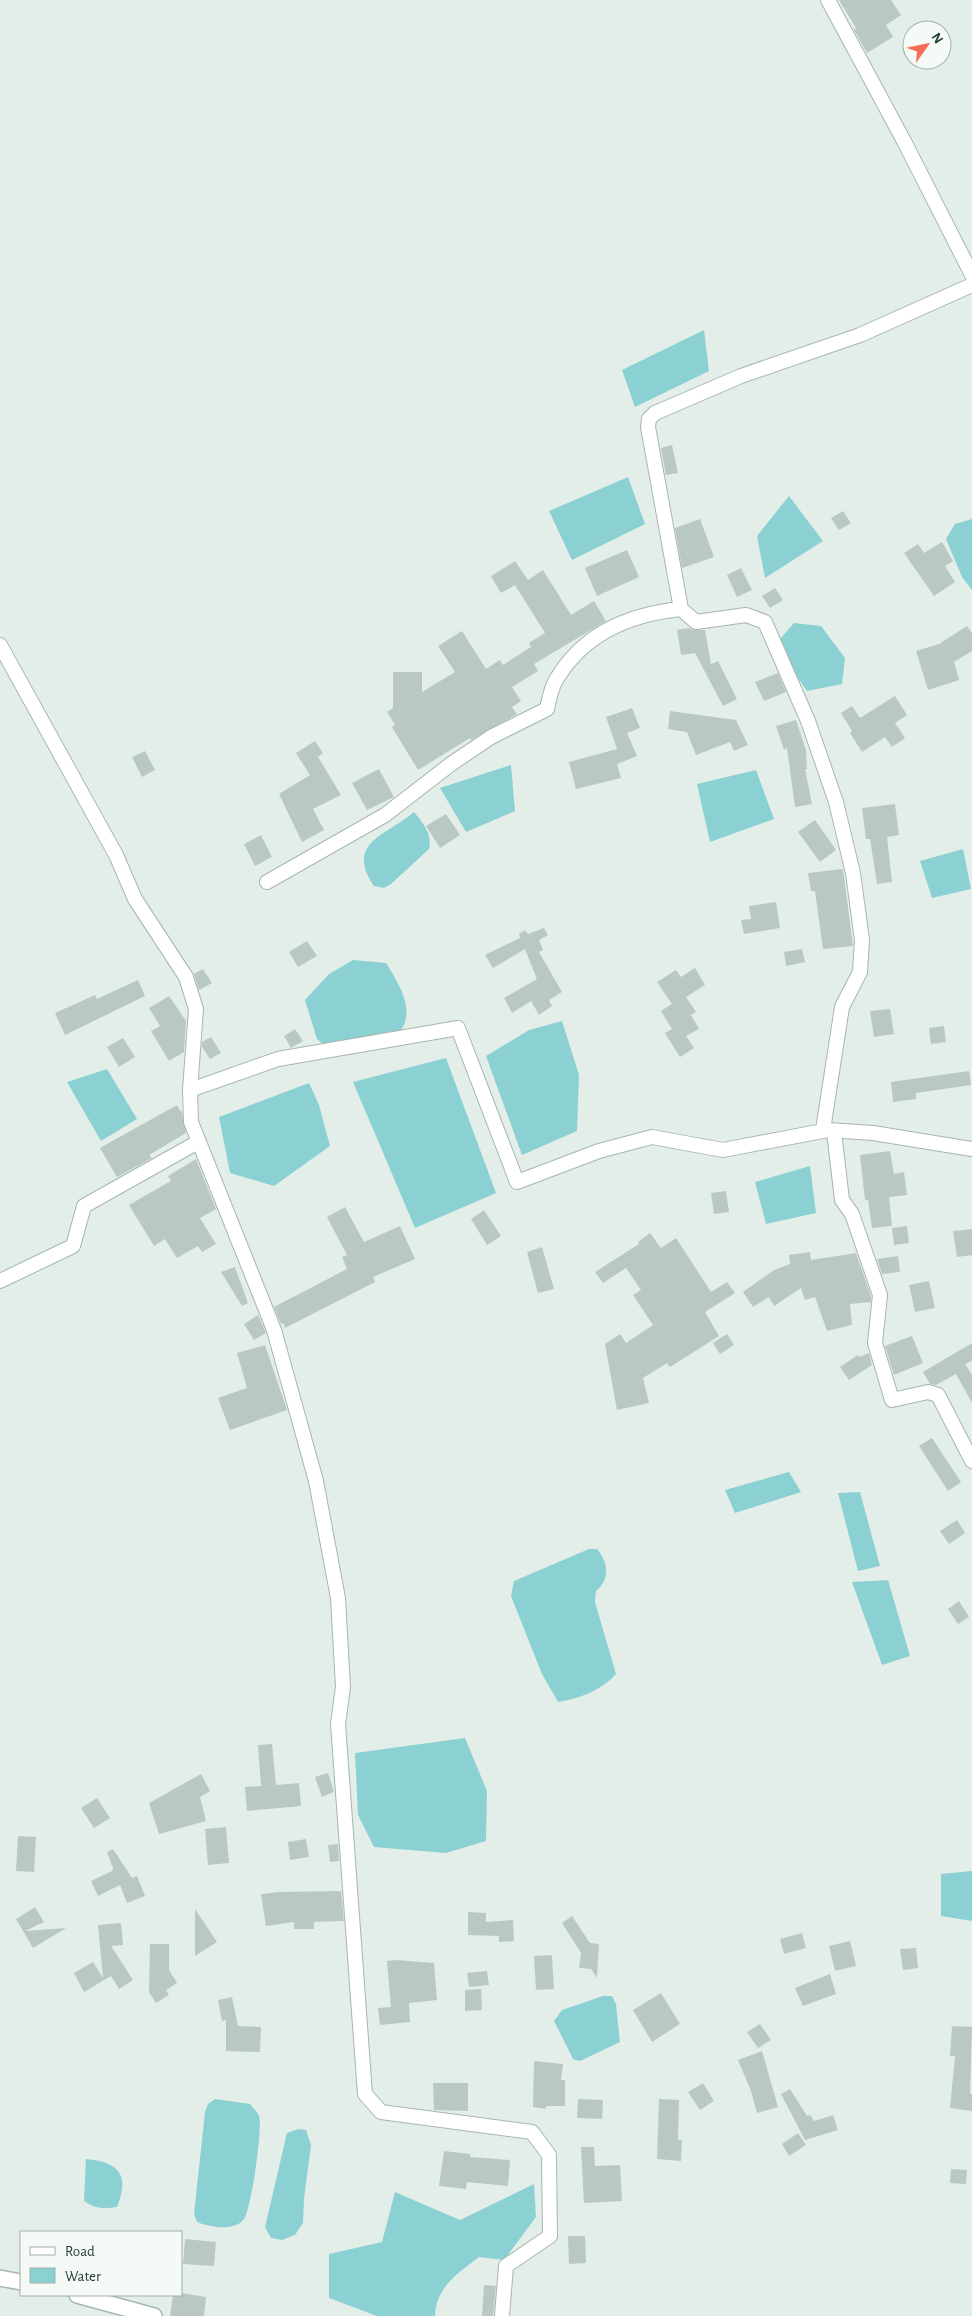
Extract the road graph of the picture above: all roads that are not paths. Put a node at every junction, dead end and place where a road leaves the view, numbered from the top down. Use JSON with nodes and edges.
{"nodes":[{"id":1,"x":828,"y":0,"type":"edge"},
{"id":2,"x":972,"y":275,"type":"edge"},
{"id":3,"x":972,"y":285,"type":"edge"},
{"id":4,"x":681,"y":609,"type":"junction"},
{"id":5,"x":0,"y":645,"type":"edge"},
{"id":6,"x":267,"y":882,"type":"dead end"},
{"id":7,"x":190,"y":1090,"type":"junction"},
{"id":8,"x":828,"y":1131,"type":"junction"},
{"id":9,"x":198,"y":1142,"type":"junction"},
{"id":10,"x":972,"y":1149,"type":"edge"},
{"id":11,"x":0,"y":1281,"type":"edge"},
{"id":12,"x":972,"y":1461,"type":"edge"},
{"id":13,"x":0,"y":2278,"type":"edge"},
{"id":14,"x":20,"y":2282,"type":"edge"},
{"id":15,"x":81,"y":2296,"type":"edge"},
{"id":16,"x":154,"y":2316,"type":"edge"},
{"id":17,"x":502,"y":2316,"type":"edge"}],
"edges":[{"from":1,"to":2,"type":"street"},
{"from":3,"to":4,"type":"street"},
{"from":4,"to":6,"type":"street"},
{"from":4,"to":8,"type":"street"},
{"from":5,"to":7,"type":"street"},
{"from":7,"to":8,"type":"street"},
{"from":7,"to":9,"type":"street"},
{"from":8,"to":10,"type":"street"},
{"from":8,"to":12,"type":"street"},
{"from":9,"to":11,"type":"street"},
{"from":9,"to":17,"type":"street"},
{"from":13,"to":14,"type":"main road"},
{"from":15,"to":16,"type":"main road"}]}
